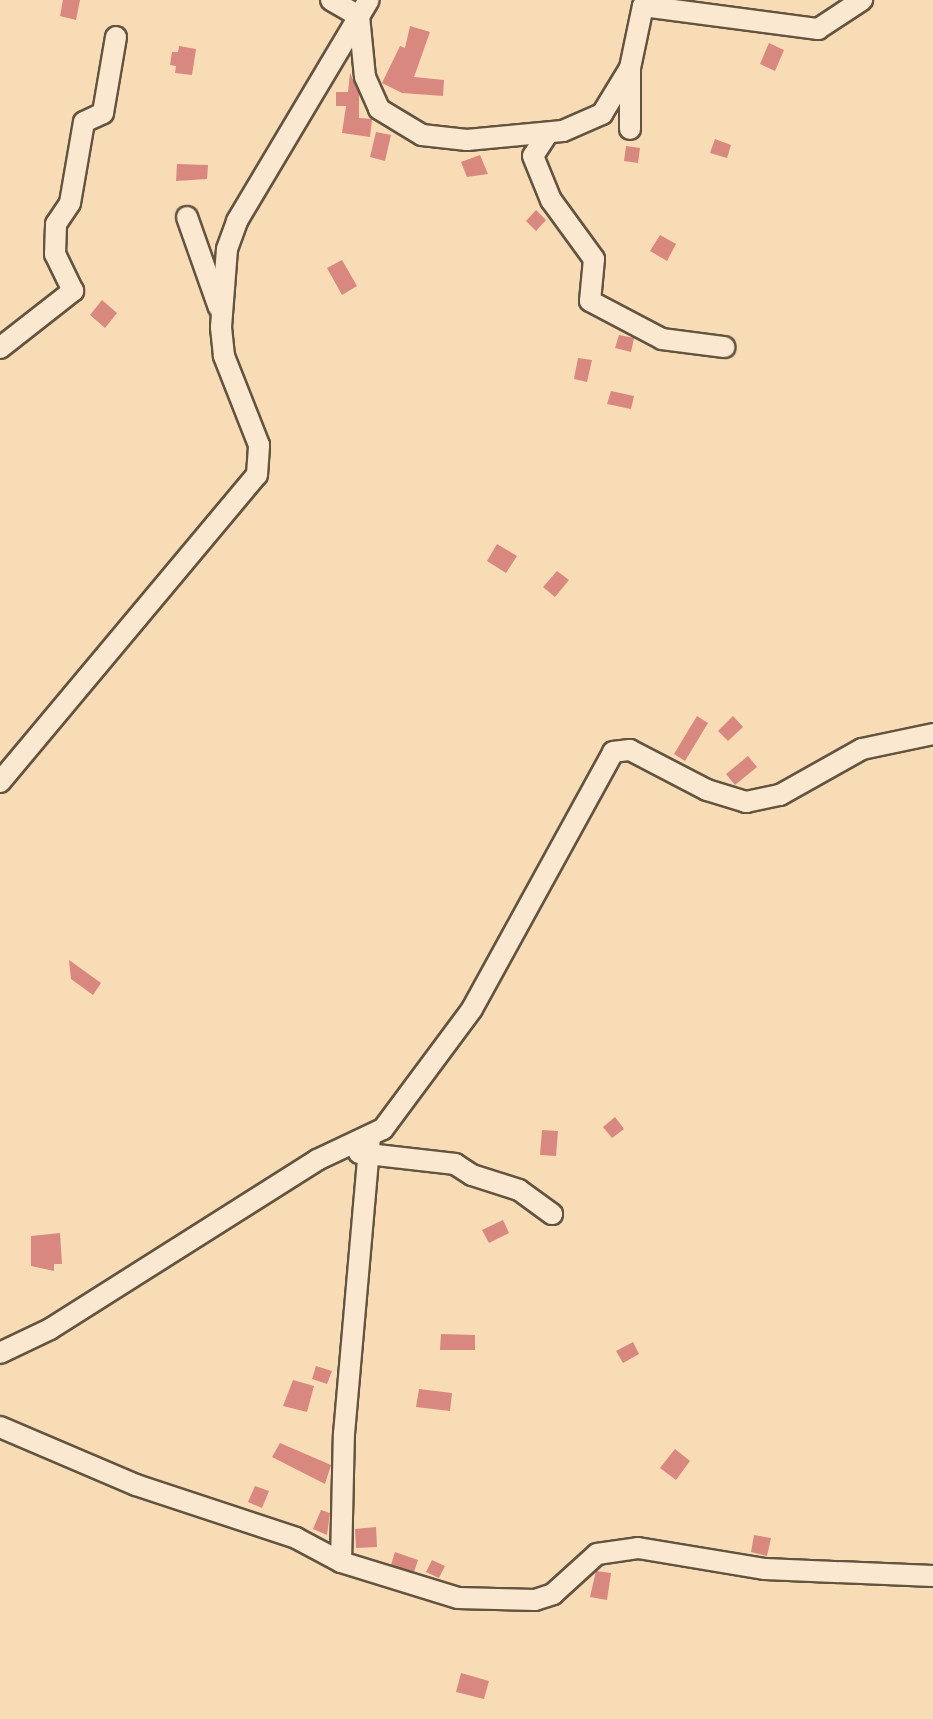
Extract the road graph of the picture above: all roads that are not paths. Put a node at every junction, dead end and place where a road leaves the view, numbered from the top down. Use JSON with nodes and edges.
{"nodes":[{"id":1,"x":331,"y":0,"type":"edge"},
{"id":2,"x":862,"y":0,"type":"edge"},
{"id":3,"x":364,"y":8,"type":"edge"},
{"id":4,"x":116,"y":37,"type":"dead end"},
{"id":5,"x":630,"y":68,"type":"junction"},
{"id":6,"x":630,"y":129,"type":"dead end"},
{"id":7,"x":548,"y":133,"type":"junction"},
{"id":8,"x":187,"y":217,"type":"dead end"},
{"id":9,"x":221,"y":315,"type":"junction"},
{"id":10,"x":724,"y":347,"type":"dead end"},
{"id":11,"x":0,"y":348,"type":"edge"},
{"id":12,"x":933,"y":734,"type":"edge"},
{"id":13,"x":0,"y":783,"type":"edge"},
{"id":14,"x":370,"y":1147,"type":"junction"},
{"id":15,"x":552,"y":1214,"type":"dead end"},
{"id":16,"x":0,"y":1353,"type":"edge"},
{"id":17,"x":0,"y":1427,"type":"edge"},
{"id":18,"x":341,"y":1562,"type":"junction"},
{"id":19,"x":933,"y":1576,"type":"edge"}],
"edges":[{"from":1,"to":3,"type":"street"},
{"from":2,"to":5,"type":"street"},
{"from":3,"to":7,"type":"street"},
{"from":3,"to":9,"type":"street"},
{"from":4,"to":11,"type":"street"},
{"from":5,"to":6,"type":"street"},
{"from":5,"to":7,"type":"street"},
{"from":7,"to":10,"type":"street"},
{"from":8,"to":9,"type":"street"},
{"from":9,"to":13,"type":"street"},
{"from":12,"to":14,"type":"street"},
{"from":14,"to":15,"type":"street"},
{"from":14,"to":16,"type":"street"},
{"from":14,"to":18,"type":"street"},
{"from":17,"to":18,"type":"street"},
{"from":18,"to":19,"type":"street"}]}
